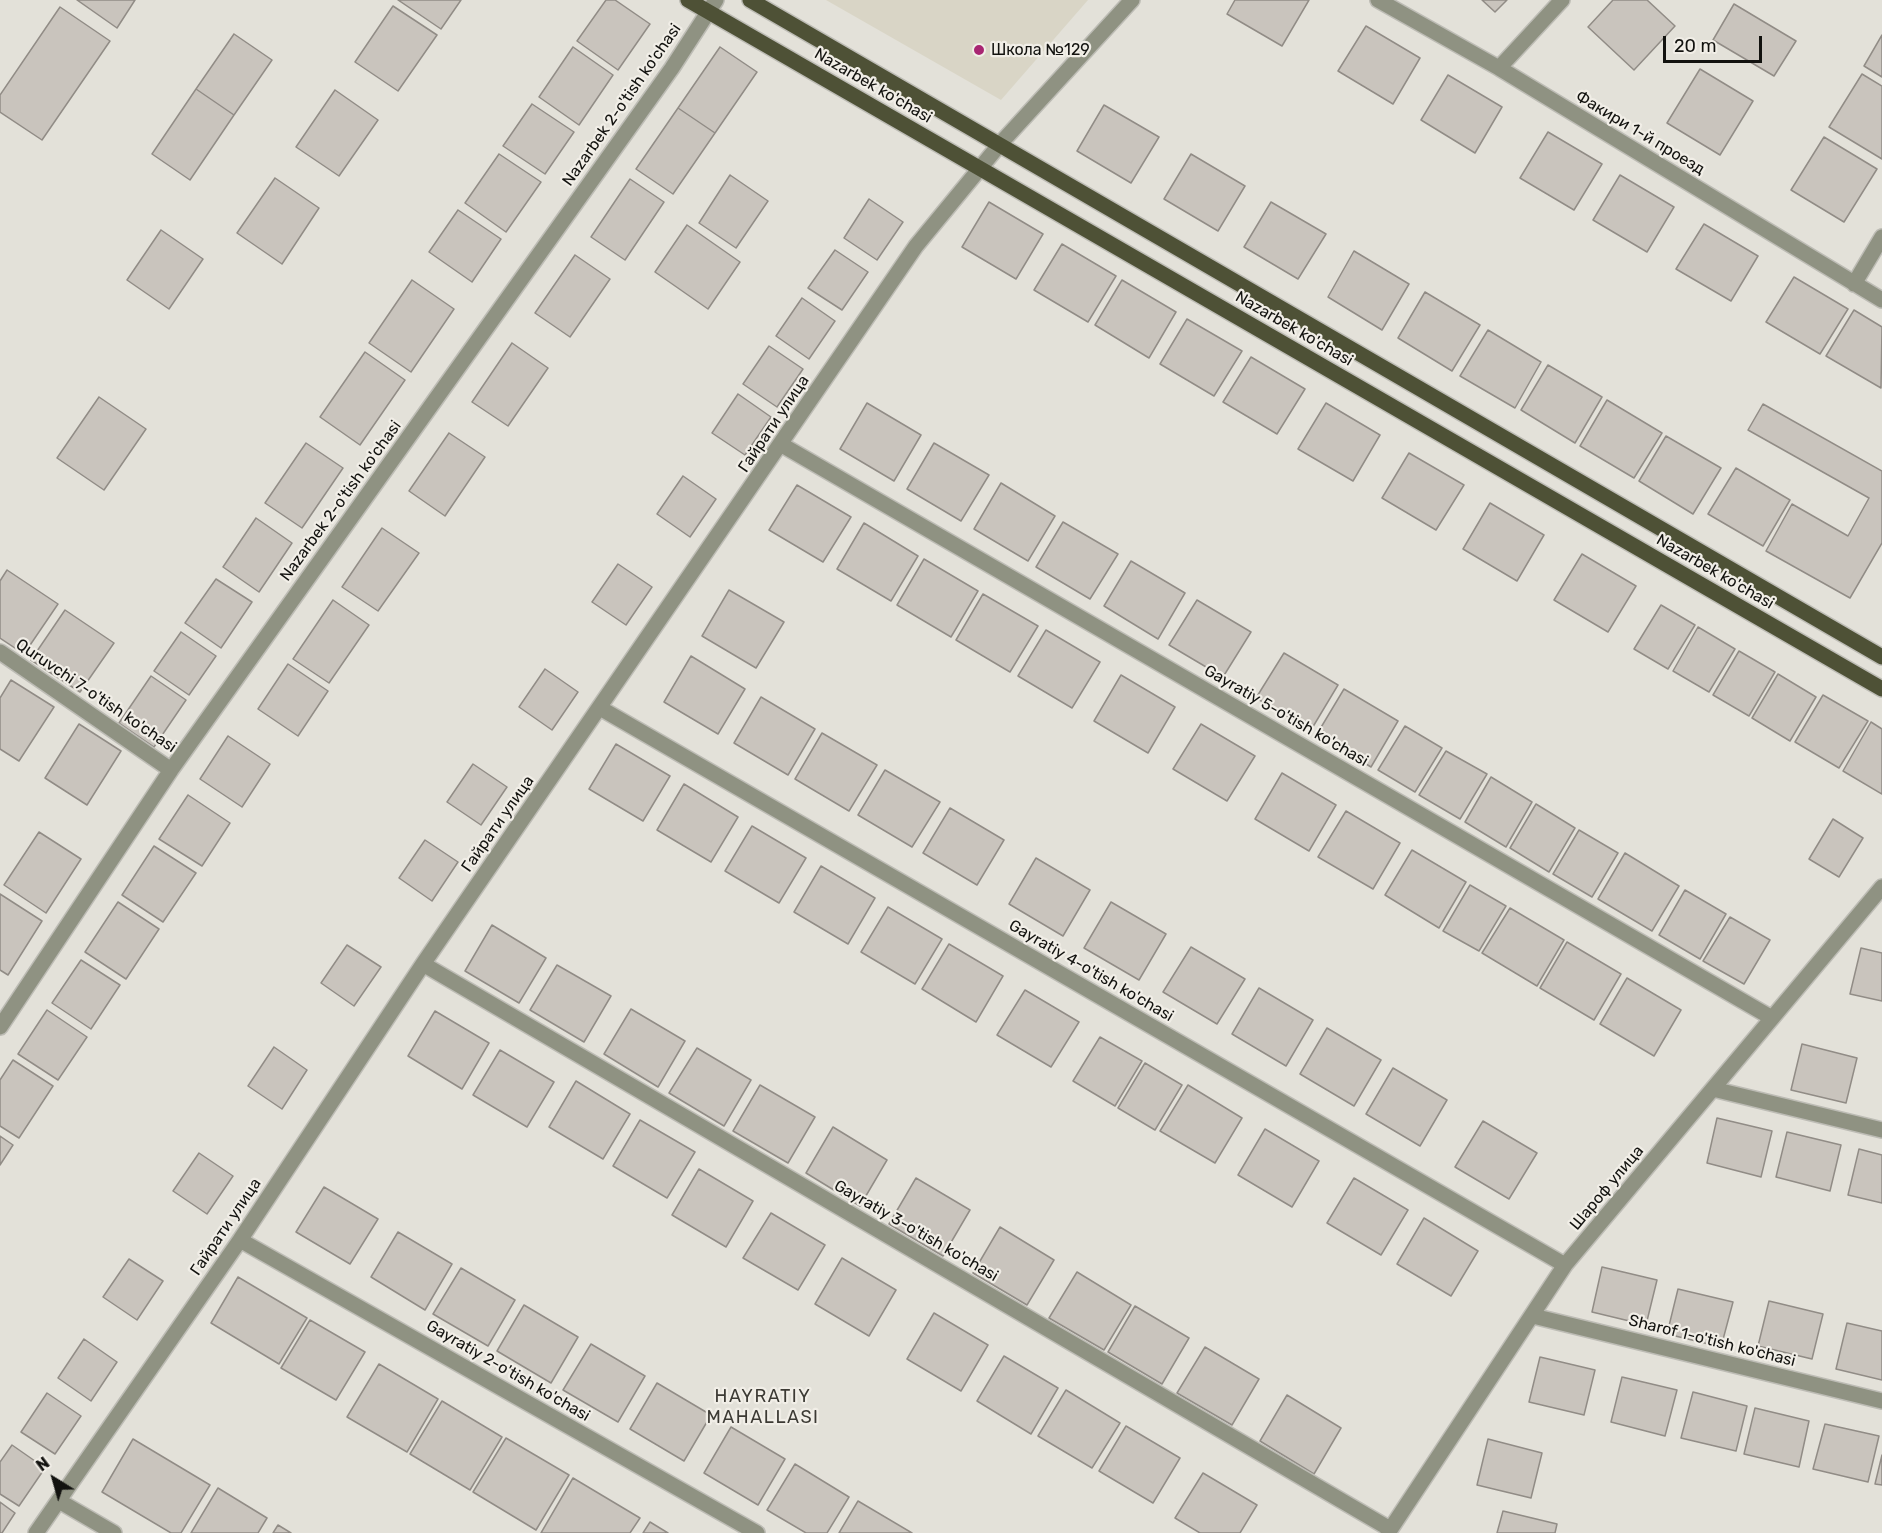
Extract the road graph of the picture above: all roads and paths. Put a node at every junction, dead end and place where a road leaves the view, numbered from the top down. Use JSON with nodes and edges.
{"nodes":[{"id":1,"x":688,"y":0,"type":"edge"},
{"id":2,"x":750,"y":0,"type":"edge"},
{"id":3,"x":1132,"y":0,"type":"edge"},
{"id":4,"x":1378,"y":0,"type":"edge"},
{"id":5,"x":1562,"y":0,"type":"edge"},
{"id":6,"x":712,"y":6,"type":"edge"},
{"id":7,"x":1499,"y":68,"type":"junction"},
{"id":8,"x":1000,"y":144,"type":"junction"},
{"id":9,"x":980,"y":168,"type":"junction"},
{"id":10,"x":1882,"y":237,"type":"edge"},
{"id":11,"x":1854,"y":284,"type":"junction"},
{"id":12,"x":1882,"y":300,"type":"edge"},
{"id":13,"x":782,"y":444,"type":"junction"},
{"id":14,"x":0,"y":652,"type":"edge"},
{"id":15,"x":1882,"y":657,"type":"edge"},
{"id":16,"x":1882,"y":689,"type":"edge"},
{"id":17,"x":600,"y":708,"type":"junction"},
{"id":18,"x":171,"y":770,"type":"junction"},
{"id":19,"x":1882,"y":887,"type":"edge"},
{"id":20,"x":423,"y":964,"type":"junction"},
{"id":21,"x":1772,"y":1018,"type":"junction"},
{"id":22,"x":0,"y":1027,"type":"edge"},
{"id":23,"x":1713,"y":1089,"type":"junction"},
{"id":24,"x":1882,"y":1131,"type":"edge"},
{"id":25,"x":240,"y":1240,"type":"junction"},
{"id":26,"x":1565,"y":1265,"type":"junction"},
{"id":27,"x":1533,"y":1316,"type":"junction"},
{"id":28,"x":1882,"y":1401,"type":"edge"},
{"id":29,"x":58,"y":1502,"type":"junction"},
{"id":30,"x":1389,"y":1531,"type":"edge"},
{"id":31,"x":36,"y":1533,"type":"edge"},
{"id":32,"x":114,"y":1533,"type":"edge"},
{"id":33,"x":757,"y":1533,"type":"edge"}],
"edges":[{"from":1,"to":6,"type":"main road","name":"Nazarbek ko'chasi"},
{"from":2,"to":8,"type":"main road","name":"Nazarbek ko'chasi"},
{"from":3,"to":8,"type":"street","name":"Гайрати улица"},
{"from":4,"to":7,"type":"street","name":"Факири 1-й проезд"},
{"from":5,"to":7,"type":"street"},
{"from":6,"to":9,"type":"main road","name":"Nazarbek ko'chasi"},
{"from":6,"to":18,"type":"street","name":"Nazarbek 2-o'tish ko'chasi"},
{"from":7,"to":11,"type":"street","name":"Факири 1-й проезд"},
{"from":8,"to":9,"type":"street","name":"Гайрати улица"},
{"from":8,"to":15,"type":"main road","name":"Nazarbek ko'chasi"},
{"from":9,"to":13,"type":"street","name":"Гайрати улица"},
{"from":9,"to":16,"type":"main road","name":"Nazarbek ko'chasi"},
{"from":10,"to":11,"type":"street"},
{"from":11,"to":12,"type":"street","name":"Факири 1-й проезд"},
{"from":13,"to":17,"type":"street","name":"Гайрати улица"},
{"from":13,"to":21,"type":"street","name":"Gayratiy 5-o'tish ko'chasi"},
{"from":14,"to":18,"type":"street","name":"Quruvchi 7-o'tish ko'chasi"},
{"from":17,"to":20,"type":"street","name":"Гайрати улица"},
{"from":17,"to":26,"type":"street","name":"Gayratiy 4-o'tish ko'chasi"},
{"from":18,"to":22,"type":"street","name":"Nazarbek 2-o'tish ko'chasi"},
{"from":19,"to":21,"type":"street","name":"Шароф улица"},
{"from":20,"to":25,"type":"street","name":"Гайрати улица"},
{"from":20,"to":30,"type":"street","name":"Gayratiy 3-o'tish ko'chasi"},
{"from":21,"to":23,"type":"street","name":"Шароф улица"},
{"from":23,"to":24,"type":"street"},
{"from":23,"to":26,"type":"street","name":"Шароф улица"},
{"from":25,"to":29,"type":"street","name":"Гайрати улица"},
{"from":25,"to":33,"type":"street","name":"Gayratiy 2-o'tish ko'chasi"},
{"from":26,"to":27,"type":"street","name":"Шароф улица"},
{"from":27,"to":28,"type":"street","name":"Sharof 1-o'tish ko'chasi"},
{"from":27,"to":30,"type":"street","name":"Шароф улица"},
{"from":29,"to":31,"type":"street","name":"Гайрати улица"},
{"from":29,"to":32,"type":"street"}]}
